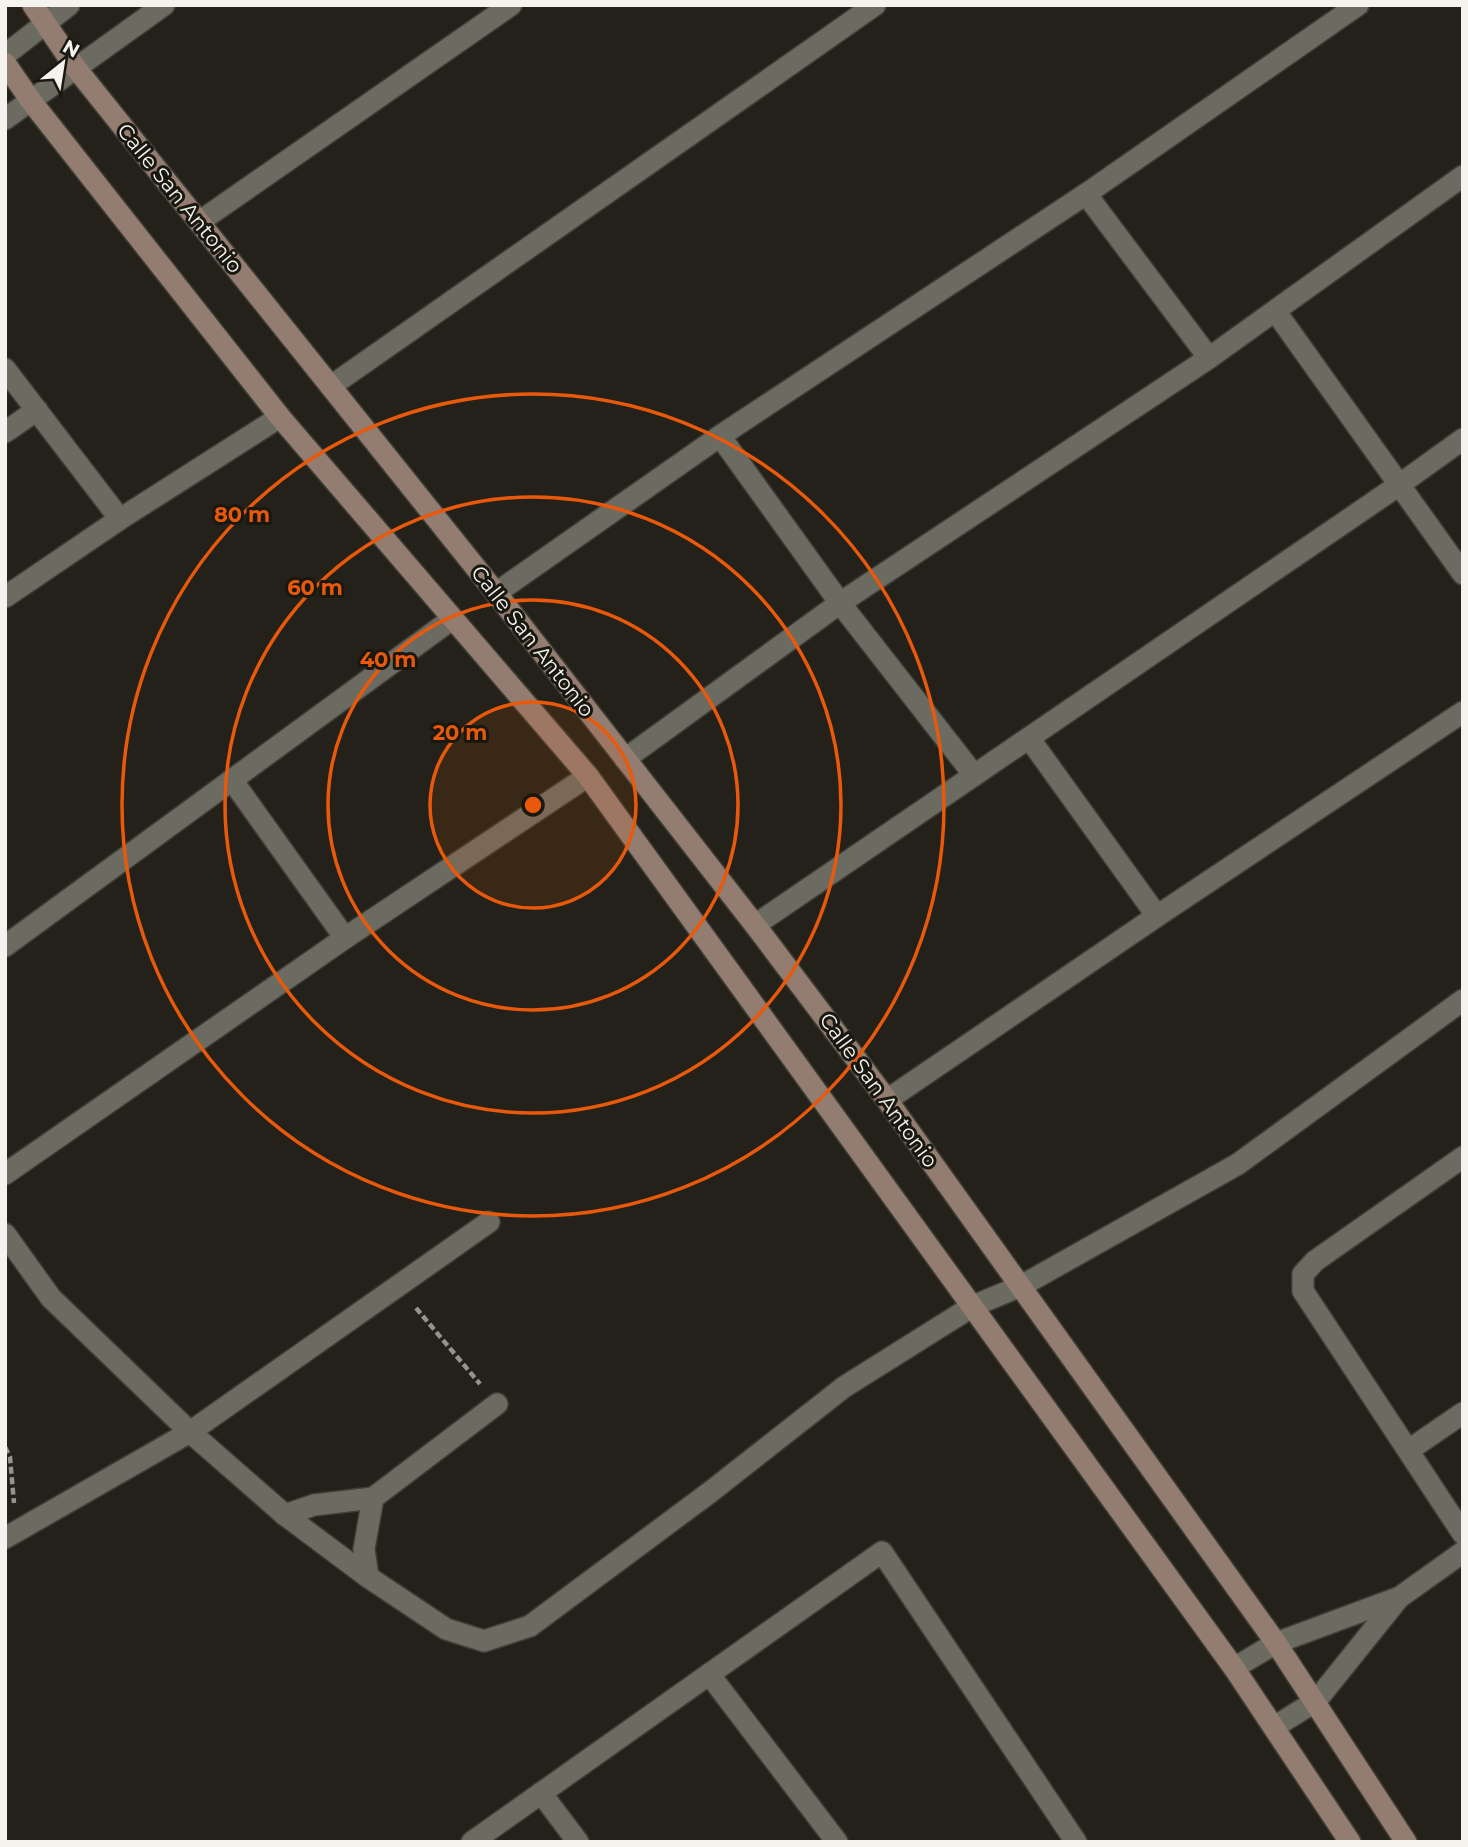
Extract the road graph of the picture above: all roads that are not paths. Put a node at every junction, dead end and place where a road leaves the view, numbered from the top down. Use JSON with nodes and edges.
{"nodes":[{"id":1,"x":69,"y":5,"type":"edge"},
{"id":2,"x":164,"y":5,"type":"edge"},
{"id":3,"x":511,"y":5,"type":"edge"},
{"id":4,"x":875,"y":5,"type":"edge"},
{"id":5,"x":1358,"y":5,"type":"edge"},
{"id":6,"x":38,"y":14,"type":"edge"},
{"id":7,"x":5,"y":55,"type":"edge"},
{"id":8,"x":5,"y":63,"type":"edge"},
{"id":9,"x":75,"y":67,"type":"junction"},
{"id":10,"x":31,"y":101,"type":"junction"},
{"id":11,"x":5,"y":119,"type":"edge"},
{"id":12,"x":1463,"y":176,"type":"edge"},
{"id":13,"x":1086,"y":194,"type":"junction"},
{"id":14,"x":199,"y":222,"type":"junction"},
{"id":15,"x":1276,"y":312,"type":"junction"},
{"id":16,"x":1209,"y":358,"type":"junction"},
{"id":17,"x":5,"y":369,"type":"edge"},
{"id":18,"x":331,"y":386,"type":"junction"},
{"id":19,"x":37,"y":410,"type":"junction"},
{"id":20,"x":280,"y":417,"type":"junction"},
{"id":21,"x":5,"y":432,"type":"edge"},
{"id":22,"x":720,"y":436,"type":"junction"},
{"id":23,"x":1463,"y":439,"type":"edge"},
{"id":24,"x":1399,"y":485,"type":"junction"},
{"id":25,"x":120,"y":519,"type":"junction"},
{"id":26,"x":1463,"y":575,"type":"edge"},
{"id":27,"x":496,"y":593,"type":"junction"},
{"id":28,"x":5,"y":597,"type":"edge"},
{"id":29,"x":840,"y":603,"type":"junction"},
{"id":30,"x":452,"y":620,"type":"junction"},
{"id":31,"x":1463,"y":712,"type":"edge"},
{"id":32,"x":1029,"y":738,"type":"junction"},
{"id":33,"x":625,"y":758,"type":"junction"},
{"id":34,"x":974,"y":775,"type":"junction"},
{"id":35,"x":588,"y":776,"type":"junction"},
{"id":36,"x":232,"y":780,"type":"junction"},
{"id":37,"x":1157,"y":916,"type":"junction"},
{"id":38,"x":755,"y":925,"type":"junction"},
{"id":39,"x":345,"y":938,"type":"junction"},
{"id":40,"x":5,"y":946,"type":"edge"},
{"id":41,"x":1463,"y":1000,"type":"edge"},
{"id":42,"x":887,"y":1100,"type":"junction"},
{"id":43,"x":1463,"y":1157,"type":"edge"},
{"id":44,"x":5,"y":1174,"type":"edge"},
{"id":45,"x":489,"y":1222,"type":"dead end"},
{"id":46,"x":5,"y":1234,"type":"edge"},
{"id":47,"x":1021,"y":1286,"type":"junction"},
{"id":48,"x":973,"y":1306,"type":"junction"},
{"id":49,"x":496,"y":1404,"type":"road end"},
{"id":50,"x":1463,"y":1413,"type":"edge"},
{"id":51,"x":190,"y":1432,"type":"junction"},
{"id":52,"x":1409,"y":1450,"type":"junction"},
{"id":53,"x":373,"y":1498,"type":"junction"},
{"id":54,"x":285,"y":1515,"type":"junction"},
{"id":55,"x":1463,"y":1534,"type":"edge"},
{"id":56,"x":11,"y":1535,"type":"edge"},
{"id":57,"x":1463,"y":1552,"type":"edge"},
{"id":58,"x":368,"y":1577,"type":"junction"},
{"id":59,"x":1400,"y":1597,"type":"junction"},
{"id":60,"x":1276,"y":1643,"type":"junction"},
{"id":61,"x":1234,"y":1668,"type":"junction"},
{"id":62,"x":709,"y":1674,"type":"junction"},
{"id":63,"x":1316,"y":1701,"type":"junction"},
{"id":64,"x":1274,"y":1727,"type":"junction"},
{"id":65,"x":541,"y":1793,"type":"junction"},
{"id":66,"x":472,"y":1842,"type":"edge"},
{"id":67,"x":578,"y":1842,"type":"edge"},
{"id":68,"x":837,"y":1842,"type":"edge"},
{"id":69,"x":1076,"y":1842,"type":"edge"},
{"id":70,"x":1350,"y":1842,"type":"edge"},
{"id":71,"x":1406,"y":1842,"type":"edge"}],
"edges":[{"from":1,"to":6,"type":"street"},
{"from":2,"to":9,"type":"street"},
{"from":3,"to":14,"type":"street"},
{"from":4,"to":18,"type":"street"},
{"from":5,"to":13,"type":"street"},
{"from":6,"to":7,"type":"street"},
{"from":6,"to":9,"type":"street","name":"Calle San Antonio"},
{"from":8,"to":10,"type":"street","name":"Calle San Antonio"},
{"from":9,"to":10,"type":"street"},
{"from":9,"to":14,"type":"street","name":"Calle San Antonio"},
{"from":10,"to":11,"type":"street"},
{"from":10,"to":20,"type":"street","name":"Calle San Antonio"},
{"from":12,"to":15,"type":"street"},
{"from":13,"to":16,"type":"street"},
{"from":13,"to":22,"type":"street"},
{"from":14,"to":18,"type":"street","name":"Calle San Antonio"},
{"from":15,"to":16,"type":"street"},
{"from":15,"to":24,"type":"street"},
{"from":16,"to":29,"type":"street"},
{"from":17,"to":19,"type":"street"},
{"from":18,"to":27,"type":"street","name":"Calle San Antonio"},
{"from":19,"to":21,"type":"street"},
{"from":19,"to":25,"type":"street"},
{"from":20,"to":25,"type":"street"},
{"from":20,"to":30,"type":"street","name":"Calle San Antonio"},
{"from":22,"to":27,"type":"street"},
{"from":22,"to":29,"type":"street"},
{"from":23,"to":24,"type":"street"},
{"from":24,"to":26,"type":"street"},
{"from":24,"to":32,"type":"street"},
{"from":25,"to":28,"type":"street"},
{"from":27,"to":33,"type":"street","name":"Calle San Antonio"},
{"from":29,"to":33,"type":"street"},
{"from":29,"to":34,"type":"street"},
{"from":30,"to":35,"type":"street","name":"Calle San Antonio"},
{"from":30,"to":36,"type":"street"},
{"from":31,"to":37,"type":"street"},
{"from":32,"to":34,"type":"street"},
{"from":32,"to":37,"type":"street"},
{"from":33,"to":38,"type":"street","name":"Calle San Antonio"},
{"from":34,"to":38,"type":"street"},
{"from":35,"to":39,"type":"street"},
{"from":35,"to":48,"type":"street","name":"Calle San Antonio"},
{"from":36,"to":39,"type":"street"},
{"from":36,"to":40,"type":"street"},
{"from":37,"to":42,"type":"street"},
{"from":38,"to":42,"type":"street","name":"Calle San Antonio"},
{"from":39,"to":44,"type":"street"},
{"from":41,"to":47,"type":"street"},
{"from":42,"to":47,"type":"street","name":"Calle San Antonio"},
{"from":43,"to":52,"type":"street"},
{"from":45,"to":51,"type":"street"},
{"from":46,"to":51,"type":"street"},
{"from":47,"to":48,"type":"street"},
{"from":47,"to":60,"type":"street","name":"Calle San Antonio"},
{"from":48,"to":58,"type":"street"},
{"from":48,"to":61,"type":"street","name":"Calle San Antonio"},
{"from":49,"to":53,"type":"street"},
{"from":50,"to":52,"type":"street"},
{"from":51,"to":54,"type":"street"},
{"from":51,"to":56,"type":"street"},
{"from":52,"to":55,"type":"street"},
{"from":53,"to":54,"type":"street"},
{"from":53,"to":58,"type":"street"},
{"from":54,"to":58,"type":"street"},
{"from":57,"to":59,"type":"street"},
{"from":59,"to":60,"type":"street"},
{"from":59,"to":63,"type":"street"},
{"from":60,"to":61,"type":"street"},
{"from":60,"to":63,"type":"street","name":"Calle San Antonio"},
{"from":61,"to":64,"type":"street","name":"Calle San Antonio"},
{"from":62,"to":65,"type":"street"},
{"from":62,"to":68,"type":"street"},
{"from":62,"to":69,"type":"street"},
{"from":63,"to":64,"type":"street"},
{"from":63,"to":71,"type":"street","name":"Calle San Antonio"},
{"from":64,"to":70,"type":"street","name":"Calle San Antonio"},
{"from":65,"to":66,"type":"street"},
{"from":65,"to":67,"type":"street"}]}
